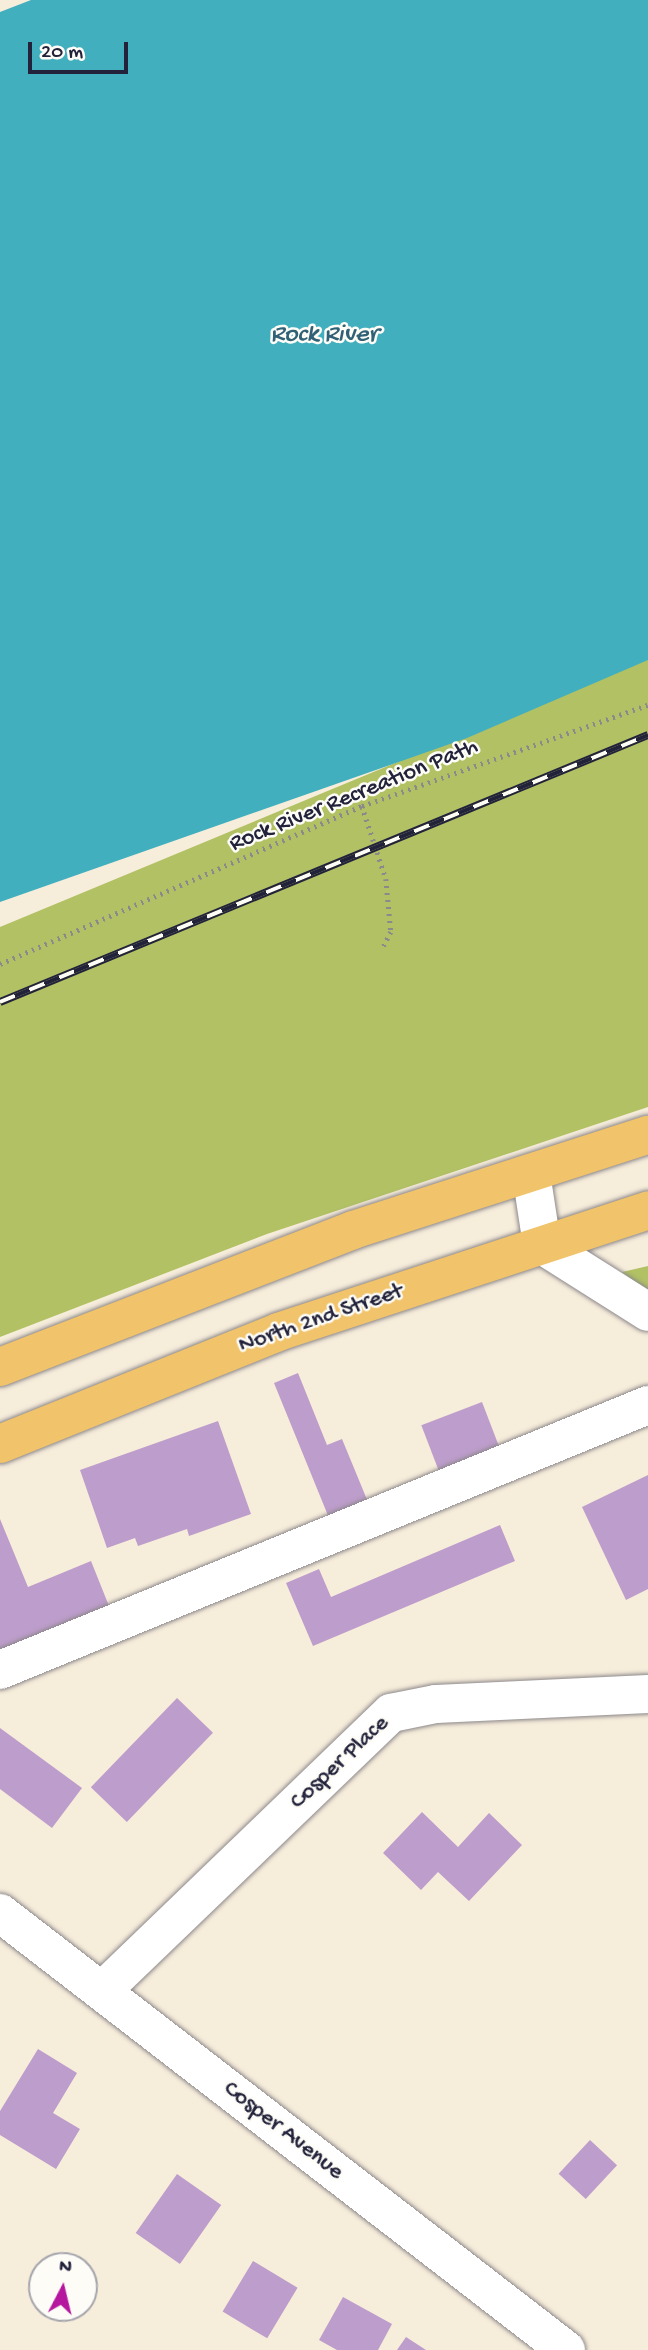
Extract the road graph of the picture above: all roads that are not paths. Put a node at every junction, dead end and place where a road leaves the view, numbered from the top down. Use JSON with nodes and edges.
{"nodes":[{"id":1,"x":648,"y":1135,"type":"edge"},
{"id":2,"x":531,"y":1173,"type":"junction"},
{"id":3,"x":648,"y":1210,"type":"edge"},
{"id":4,"x":542,"y":1245,"type":"junction"},
{"id":5,"x":648,"y":1312,"type":"edge"},
{"id":6,"x":0,"y":1367,"type":"edge"},
{"id":7,"x":648,"y":1405,"type":"edge"},
{"id":8,"x":0,"y":1444,"type":"edge"},
{"id":9,"x":0,"y":1670,"type":"edge"},
{"id":10,"x":648,"y":1694,"type":"edge"},
{"id":11,"x":5,"y":1927,"type":"edge"},
{"id":12,"x":102,"y":1991,"type":"junction"},
{"id":13,"x":565,"y":2350,"type":"edge"}],
"edges":[{"from":1,"to":2,"type":"main road"},
{"from":2,"to":4,"type":"street"},
{"from":2,"to":6,"type":"main road"},
{"from":3,"to":4,"type":"main road","name":"North 2nd Street"},
{"from":4,"to":5,"type":"street"},
{"from":4,"to":8,"type":"main road","name":"North 2nd Street"},
{"from":7,"to":9,"type":"street"},
{"from":10,"to":12,"type":"street","name":"Cosper Place"},
{"from":11,"to":12,"type":"street","name":"Cosper Avenue"},
{"from":12,"to":13,"type":"street","name":"Cosper Avenue"}]}
